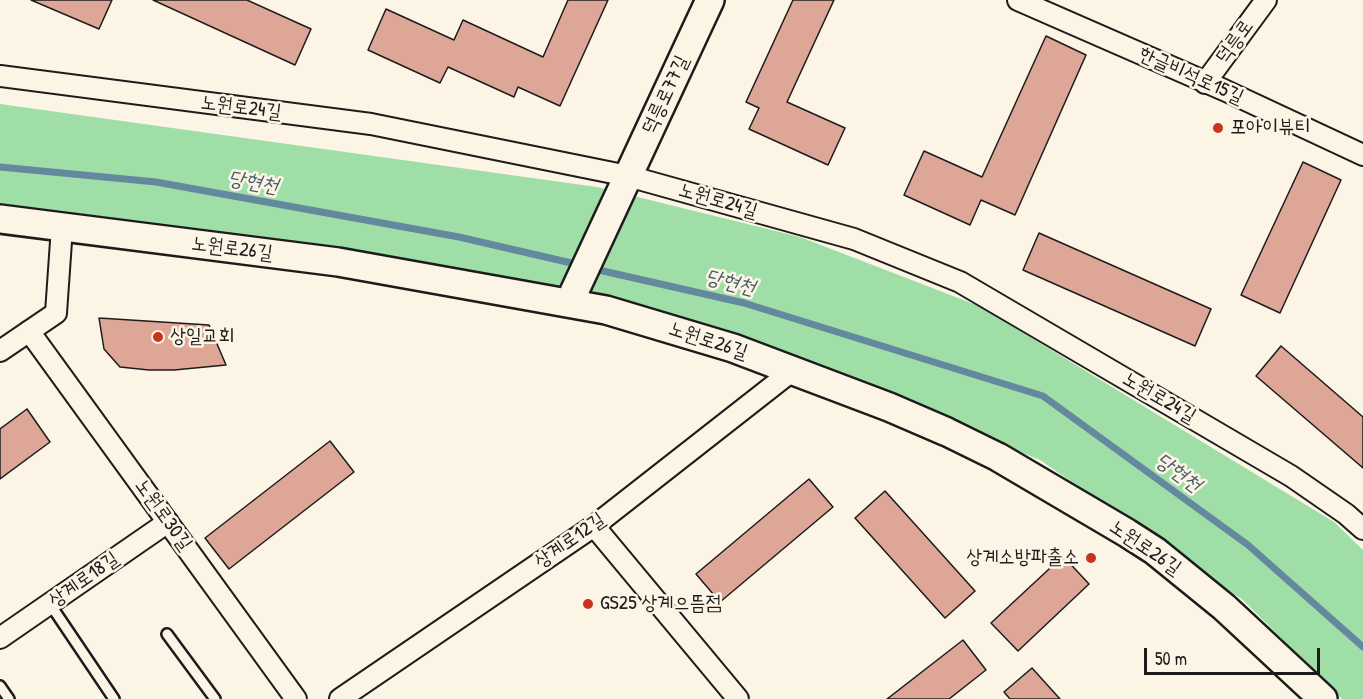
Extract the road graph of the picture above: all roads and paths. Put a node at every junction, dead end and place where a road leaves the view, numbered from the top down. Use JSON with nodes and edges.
{"nodes":[{"id":1,"x":710,"y":0,"type":"edge"},
{"id":2,"x":1018,"y":0,"type":"edge"},
{"id":3,"x":1266,"y":0,"type":"edge"},
{"id":4,"x":0,"y":76,"type":"edge"},
{"id":5,"x":1205,"y":83,"type":"junction"},
{"id":6,"x":1363,"y":155,"type":"edge"},
{"id":7,"x":625,"y":183,"type":"junction"},
{"id":8,"x":0,"y":219,"type":"edge"},
{"id":9,"x":62,"y":227,"type":"junction"},
{"id":10,"x":571,"y":298,"type":"junction"},
{"id":11,"x":30,"y":331,"type":"junction"},
{"id":12,"x":0,"y":351,"type":"edge"},
{"id":13,"x":792,"y":371,"type":"junction"},
{"id":14,"x":168,"y":522,"type":"junction"},
{"id":15,"x":594,"y":526,"type":"junction"},
{"id":16,"x":1363,"y":529,"type":"edge"},
{"id":17,"x":50,"y":603,"type":"junction"},
{"id":18,"x":167,"y":634,"type":"dead end"},
{"id":19,"x":0,"y":638,"type":"edge"},
{"id":20,"x":0,"y":686,"type":"edge"},
{"id":21,"x":9,"y":699,"type":"edge"},
{"id":22,"x":114,"y":699,"type":"edge"},
{"id":23,"x":215,"y":699,"type":"edge"},
{"id":24,"x":296,"y":699,"type":"edge"},
{"id":25,"x":340,"y":699,"type":"edge"},
{"id":26,"x":738,"y":699,"type":"edge"},
{"id":27,"x":1323,"y":699,"type":"edge"}],
"edges":[{"from":1,"to":7,"type":"main road","name":"덕릉로77길"},
{"from":2,"to":5,"type":"street","name":"한글비석로15길"},
{"from":3,"to":5,"type":"street","name":"덕릉로"},
{"from":4,"to":7,"type":"street","name":"노원로24길"},
{"from":5,"to":6,"type":"street","name":"한글비석로15길"},
{"from":7,"to":10,"type":"main road","name":"덕릉로77길"},
{"from":7,"to":16,"type":"street","name":"노원로24길"},
{"from":8,"to":9,"type":"main road","name":"노원로26길"},
{"from":9,"to":10,"type":"main road","name":"노원로26길"},
{"from":9,"to":11,"type":"street"},
{"from":10,"to":13,"type":"main road","name":"노원로26길"},
{"from":11,"to":12,"type":"street"},
{"from":11,"to":14,"type":"street","name":"노원로30길"},
{"from":13,"to":15,"type":"street","name":"상계로12길"},
{"from":13,"to":27,"type":"main road","name":"노원로26길"},
{"from":14,"to":17,"type":"street","name":"상계로18길"},
{"from":14,"to":24,"type":"street","name":"노원로30길"},
{"from":15,"to":25,"type":"street","name":"상계로12길"},
{"from":15,"to":26,"type":"street"},
{"from":17,"to":19,"type":"street","name":"상계로18길"},
{"from":17,"to":22,"type":"lane"},
{"from":18,"to":23,"type":"lane"},
{"from":20,"to":21,"type":"lane"}]}
